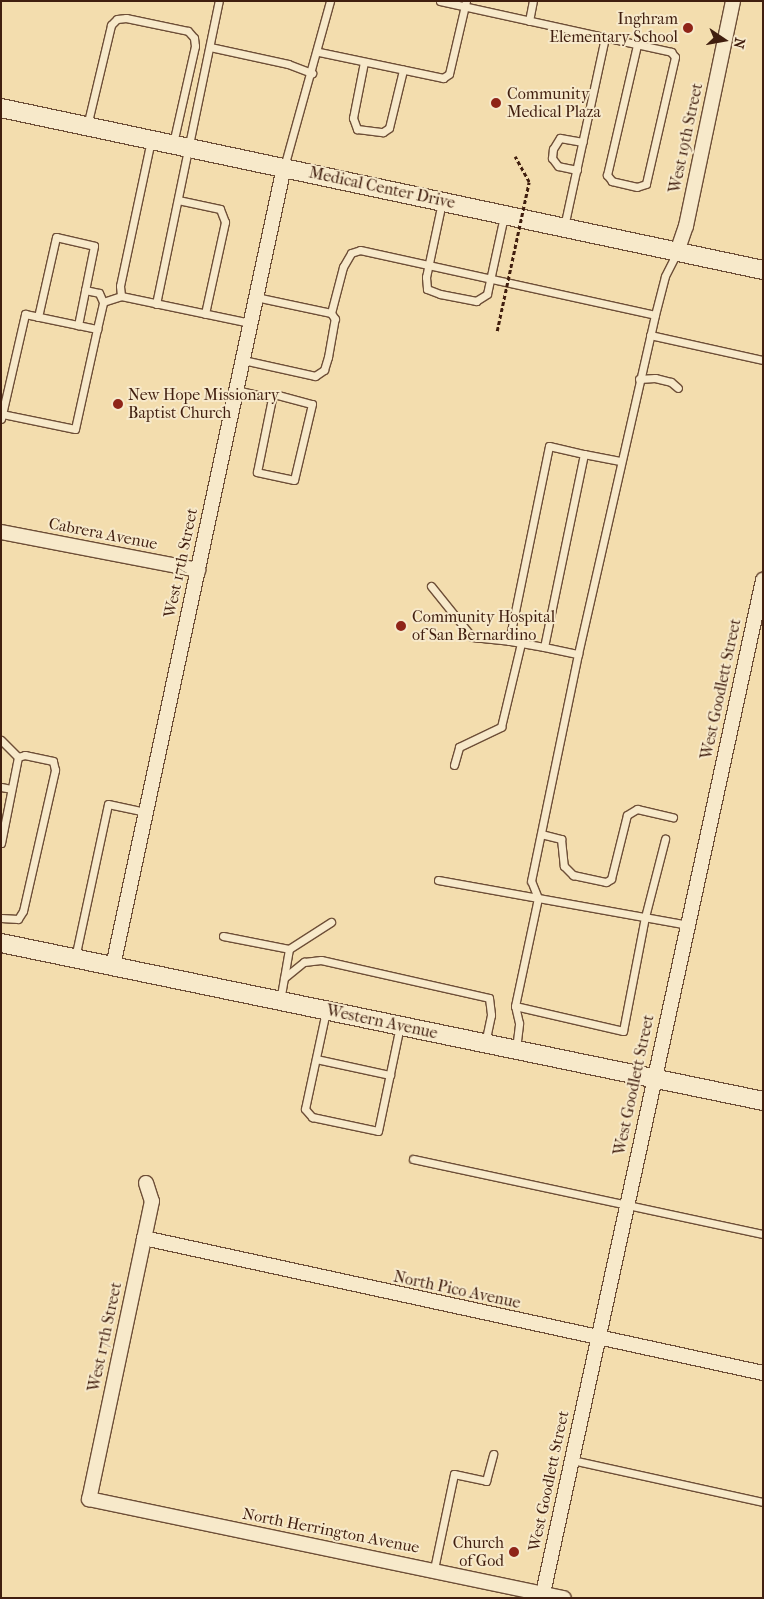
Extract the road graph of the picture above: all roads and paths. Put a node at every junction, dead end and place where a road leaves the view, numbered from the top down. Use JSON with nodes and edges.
{"nodes":[{"id":1,"x":219,"y":1,"type":"edge"},
{"id":2,"x":330,"y":1,"type":"edge"},
{"id":3,"x":440,"y":1,"type":"edge"},
{"id":4,"x":533,"y":1,"type":"edge"},
{"id":5,"x":733,"y":1,"type":"edge"},
{"id":6,"x":465,"y":4,"type":"edge"},
{"id":7,"x":529,"y":21,"type":"junction"},
{"id":8,"x":606,"y":38,"type":"junction"},
{"id":9,"x":637,"y":45,"type":"junction"},
{"id":10,"x":210,"y":47,"type":"junction"},
{"id":11,"x":319,"y":52,"type":"junction"},
{"id":12,"x":364,"y":62,"type":"junction"},
{"id":13,"x":403,"y":70,"type":"junction"},
{"id":14,"x":312,"y":73,"type":"junction"},
{"id":15,"x":1,"y":108,"type":"edge"},
{"id":16,"x":87,"y":126,"type":"junction"},
{"id":17,"x":152,"y":140,"type":"junction"},
{"id":18,"x":583,"y":142,"type":"junction"},
{"id":19,"x":181,"y":146,"type":"junction"},
{"id":20,"x":515,"y":157,"type":"dead end"},
{"id":21,"x":284,"y":167,"type":"junction"},
{"id":22,"x":577,"y":170,"type":"junction"},
{"id":23,"x":178,"y":200,"type":"junction"},
{"id":24,"x":442,"y":202,"type":"junction"},
{"id":25,"x":505,"y":214,"type":"junction"},
{"id":26,"x":564,"y":227,"type":"junction"},
{"id":27,"x":677,"y":252,"type":"junction"},
{"id":28,"x":428,"y":266,"type":"junction"},
{"id":29,"x":763,"y":270,"type":"edge"},
{"id":30,"x":490,"y":279,"type":"junction"},
{"id":31,"x":85,"y":290,"type":"junction"},
{"id":32,"x":121,"y":296,"type":"junction"},
{"id":33,"x":256,"y":297,"type":"junction"},
{"id":34,"x":103,"y":302,"type":"junction"},
{"id":35,"x":156,"y":304,"type":"junction"},
{"id":36,"x":331,"y":313,"type":"junction"},
{"id":37,"x":205,"y":314,"type":"junction"},
{"id":38,"x":655,"y":315,"type":"junction"},
{"id":39,"x":38,"y":317,"type":"junction"},
{"id":40,"x":250,"y":323,"type":"junction"},
{"id":41,"x":78,"y":325,"type":"junction"},
{"id":42,"x":97,"y":329,"type":"junction"},
{"id":43,"x":496,"y":331,"type":"dead end"},
{"id":44,"x":650,"y":335,"type":"junction"},
{"id":45,"x":243,"y":360,"type":"junction"},
{"id":46,"x":763,"y":360,"type":"edge"},
{"id":47,"x":643,"y":380,"type":"junction"},
{"id":48,"x":678,"y":388,"type":"dead end"},
{"id":49,"x":236,"y":390,"type":"junction"},
{"id":50,"x":272,"y":398,"type":"junction"},
{"id":51,"x":2,"y":417,"type":"edge"},
{"id":52,"x":584,"y":454,"type":"junction"},
{"id":53,"x":620,"y":461,"type":"junction"},
{"id":54,"x":1,"y":532,"type":"edge"},
{"id":55,"x":198,"y":570,"type":"junction"},
{"id":56,"x":763,"y":580,"type":"edge"},
{"id":57,"x":431,"y":586,"type":"dead end"},
{"id":58,"x":509,"y":641,"type":"junction"},
{"id":59,"x":521,"y":643,"type":"junction"},
{"id":60,"x":544,"y":647,"type":"junction"},
{"id":61,"x":578,"y":654,"type":"junction"},
{"id":62,"x":1,"y":740,"type":"edge"},
{"id":63,"x":18,"y":757,"type":"junction"},
{"id":64,"x":454,"y":765,"type":"dead end"},
{"id":65,"x":1,"y":787,"type":"edge"},
{"id":66,"x":11,"y":789,"type":"junction"},
{"id":67,"x":146,"y":812,"type":"junction"},
{"id":68,"x":673,"y":817,"type":"dead end"},
{"id":69,"x":541,"y":834,"type":"junction"},
{"id":70,"x":665,"y":839,"type":"dead end"},
{"id":71,"x":1,"y":843,"type":"edge"},
{"id":72,"x":438,"y":880,"type":"dead end"},
{"id":73,"x":538,"y":898,"type":"junction"},
{"id":74,"x":645,"y":917,"type":"junction"},
{"id":75,"x":1,"y":918,"type":"edge"},
{"id":76,"x":331,"y":922,"type":"dead end"},
{"id":77,"x":687,"y":925,"type":"junction"},
{"id":78,"x":223,"y":936,"type":"dead end"},
{"id":79,"x":1,"y":943,"type":"edge"},
{"id":80,"x":289,"y":949,"type":"junction"},
{"id":81,"x":75,"y":958,"type":"junction"},
{"id":82,"x":113,"y":966,"type":"junction"},
{"id":83,"x":284,"y":978,"type":"junction"},
{"id":84,"x":280,"y":1001,"type":"junction"},
{"id":85,"x":515,"y":1006,"type":"junction"},
{"id":86,"x":326,"y":1010,"type":"junction"},
{"id":87,"x":400,"y":1026,"type":"junction"},
{"id":88,"x":485,"y":1043,"type":"junction"},
{"id":89,"x":516,"y":1050,"type":"junction"},
{"id":90,"x":316,"y":1059,"type":"junction"},
{"id":91,"x":390,"y":1075,"type":"junction"},
{"id":92,"x":652,"y":1078,"type":"junction"},
{"id":93,"x":763,"y":1101,"type":"edge"},
{"id":94,"x":414,"y":1160,"type":"dead end"},
{"id":95,"x":146,"y":1183,"type":"dead end"},
{"id":96,"x":627,"y":1206,"type":"junction"},
{"id":97,"x":763,"y":1234,"type":"edge"},
{"id":98,"x":144,"y":1238,"type":"junction"},
{"id":99,"x":598,"y":1339,"type":"junction"},
{"id":100,"x":763,"y":1374,"type":"edge"},
{"id":101,"x":493,"y":1454,"type":"dead end"},
{"id":102,"x":572,"y":1460,"type":"junction"},
{"id":103,"x":89,"y":1499,"type":"joint"},
{"id":104,"x":763,"y":1502,"type":"edge"},
{"id":105,"x":434,"y":1569,"type":"junction"},
{"id":106,"x":542,"y":1595,"type":"edge"},
{"id":107,"x":564,"y":1598,"type":"edge"}],
"edges":[{"from":1,"to":10,"type":"lane"},
{"from":2,"to":11,"type":"lane"},
{"from":3,"to":6,"type":"lane"},
{"from":4,"to":7,"type":"lane"},
{"from":5,"to":27,"type":"street","name":"West 19th Street"},
{"from":6,"to":7,"type":"lane"},
{"from":6,"to":13,"type":"lane"},
{"from":7,"to":8,"type":"lane"},
{"from":8,"to":9,"type":"lane"},
{"from":8,"to":18,"type":"lane"},
{"from":9,"to":9,"type":"lane"},
{"from":10,"to":14,"type":"lane"},
{"from":10,"to":19,"type":"lane"},
{"from":11,"to":12,"type":"lane"},
{"from":11,"to":14,"type":"lane"},
{"from":12,"to":13,"type":"lane"},
{"from":12,"to":13,"type":"lane"},
{"from":14,"to":21,"type":"lane"},
{"from":15,"to":16,"type":"street","name":"Medical Center Drive"},
{"from":16,"to":17,"type":"street","name":"Medical Center Drive"},
{"from":16,"to":19,"type":"lane"},
{"from":17,"to":19,"type":"street","name":"Medical Center Drive"},
{"from":17,"to":32,"type":"lane"},
{"from":18,"to":22,"type":"lane"},
{"from":18,"to":22,"type":"lane"},
{"from":19,"to":21,"type":"street","name":"Medical Center Drive"},
{"from":19,"to":23,"type":"lane"},
{"from":20,"to":43,"type":"path","bridge":true},
{"from":21,"to":24,"type":"street","name":"Medical Center Drive"},
{"from":21,"to":33,"type":"street","name":"West 17th Street"},
{"from":22,"to":26,"type":"lane"},
{"from":23,"to":35,"type":"lane"},
{"from":23,"to":37,"type":"lane"},
{"from":24,"to":25,"type":"street","name":"Medical Center Drive"},
{"from":24,"to":28,"type":"lane"},
{"from":25,"to":26,"type":"street","name":"Medical Center Drive"},
{"from":25,"to":30,"type":"lane"},
{"from":26,"to":27,"type":"street","name":"Medical Center Drive"},
{"from":27,"to":29,"type":"street","name":"Medical Center Drive"},
{"from":27,"to":38,"type":"lane"},
{"from":28,"to":30,"type":"lane"},
{"from":28,"to":30,"type":"lane"},
{"from":28,"to":36,"type":"lane"},
{"from":30,"to":38,"type":"lane"},
{"from":31,"to":34,"type":"lane"},
{"from":31,"to":39,"type":"lane"},
{"from":31,"to":41,"type":"lane"},
{"from":32,"to":34,"type":"lane"},
{"from":32,"to":35,"type":"lane"},
{"from":33,"to":36,"type":"lane"},
{"from":33,"to":40,"type":"street","name":"West 17th Street"},
{"from":34,"to":42,"type":"lane"},
{"from":35,"to":37,"type":"lane"},
{"from":36,"to":45,"type":"lane"},
{"from":37,"to":40,"type":"lane"},
{"from":38,"to":44,"type":"lane"},
{"from":39,"to":41,"type":"lane"},
{"from":39,"to":51,"type":"lane"},
{"from":40,"to":45,"type":"street","name":"West 17th Street"},
{"from":41,"to":42,"type":"lane"},
{"from":42,"to":51,"type":"lane"},
{"from":44,"to":46,"type":"lane"},
{"from":44,"to":47,"type":"lane"},
{"from":45,"to":49,"type":"street","name":"West 17th Street"},
{"from":47,"to":48,"type":"lane"},
{"from":47,"to":53,"type":"lane"},
{"from":49,"to":50,"type":"lane"},
{"from":49,"to":55,"type":"street","name":"West 17th Street"},
{"from":50,"to":50,"type":"lane"},
{"from":52,"to":53,"type":"lane"},
{"from":52,"to":58,"type":"lane"},
{"from":52,"to":60,"type":"lane"},
{"from":53,"to":61,"type":"lane"},
{"from":54,"to":55,"type":"street","name":"Cabrera Avenue"},
{"from":55,"to":67,"type":"street","name":"West 17th Street"},
{"from":56,"to":77,"type":"street","name":"West Goodlett Street"},
{"from":57,"to":58,"type":"lane"},
{"from":58,"to":59,"type":"lane"},
{"from":59,"to":60,"type":"lane"},
{"from":59,"to":64,"type":"lane"},
{"from":60,"to":61,"type":"lane"},
{"from":61,"to":69,"type":"lane"},
{"from":62,"to":63,"type":"lane"},
{"from":63,"to":66,"type":"lane"},
{"from":63,"to":75,"type":"lane"},
{"from":65,"to":66,"type":"lane"},
{"from":66,"to":71,"type":"lane"},
{"from":67,"to":81,"type":"lane"},
{"from":67,"to":82,"type":"street","name":"West 17th Street"},
{"from":68,"to":69,"type":"lane"},
{"from":69,"to":73,"type":"lane"},
{"from":70,"to":74,"type":"lane"},
{"from":72,"to":73,"type":"lane"},
{"from":73,"to":74,"type":"lane"},
{"from":73,"to":85,"type":"lane"},
{"from":74,"to":77,"type":"lane"},
{"from":74,"to":85,"type":"lane"},
{"from":76,"to":80,"type":"lane"},
{"from":77,"to":92,"type":"street","name":"West Goodlett Street"},
{"from":78,"to":80,"type":"lane"},
{"from":79,"to":81,"type":"street","name":"Western Avenue"},
{"from":80,"to":83,"type":"lane"},
{"from":81,"to":82,"type":"street","name":"Western Avenue"},
{"from":82,"to":84,"type":"street","name":"Western Avenue"},
{"from":83,"to":84,"type":"lane"},
{"from":83,"to":88,"type":"lane"},
{"from":84,"to":86,"type":"street","name":"Western Avenue"},
{"from":85,"to":89,"type":"lane"},
{"from":86,"to":87,"type":"street","name":"Western Avenue"},
{"from":86,"to":90,"type":"lane"},
{"from":87,"to":88,"type":"street","name":"Western Avenue"},
{"from":87,"to":91,"type":"lane"},
{"from":88,"to":89,"type":"street","name":"Western Avenue"},
{"from":89,"to":92,"type":"street","name":"Western Avenue"},
{"from":90,"to":91,"type":"lane"},
{"from":90,"to":91,"type":"lane"},
{"from":92,"to":93,"type":"street","name":"Western Avenue"},
{"from":92,"to":96,"type":"street","name":"West Goodlett Street"},
{"from":94,"to":96,"type":"lane"},
{"from":95,"to":98,"type":"street","name":"West 17th Street"},
{"from":96,"to":97,"type":"lane"},
{"from":96,"to":99,"type":"street","name":"West Goodlett Street"},
{"from":98,"to":99,"type":"street","name":"North Pico Avenue"},
{"from":98,"to":103,"type":"street","name":"West 17th Street"},
{"from":99,"to":100,"type":"street","name":"North Pico Avenue"},
{"from":99,"to":102,"type":"street","name":"West Goodlett Street"},
{"from":101,"to":105,"type":"lane"},
{"from":102,"to":104,"type":"lane"},
{"from":102,"to":106,"type":"street","name":"West Goodlett Street"},
{"from":103,"to":105,"type":"street","name":"North Herrington Avenue"},
{"from":105,"to":106,"type":"street","name":"North Herrington Avenue"},
{"from":106,"to":107,"type":"street","name":"North Herrington Avenue"}]}
